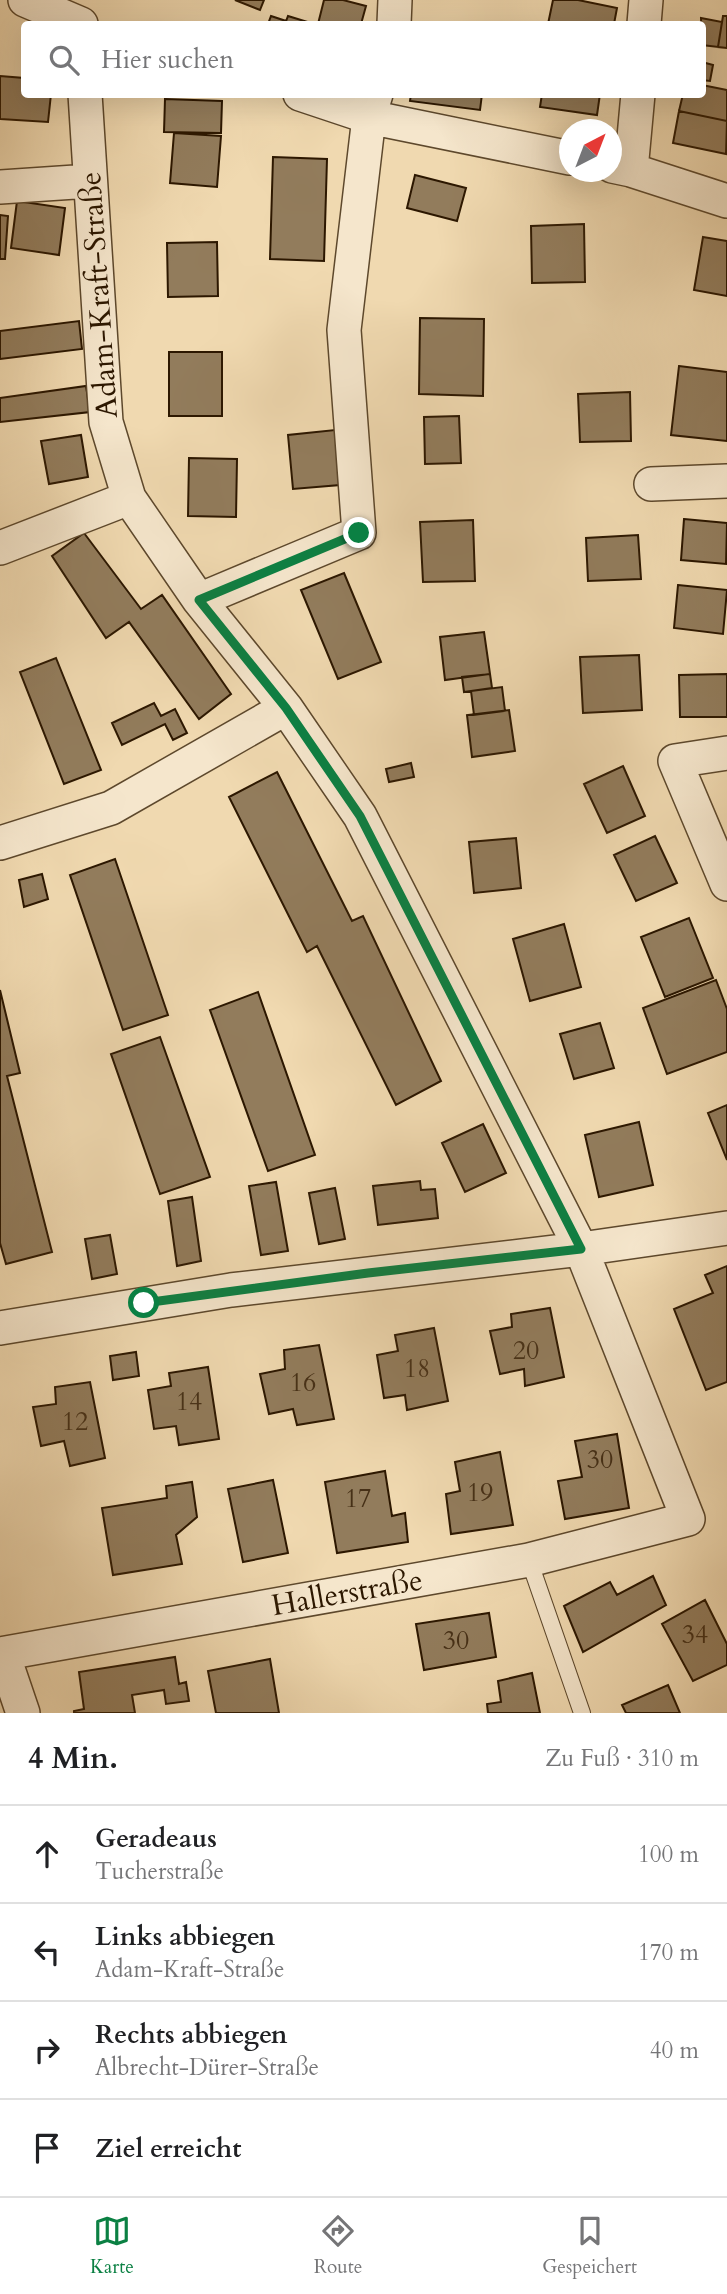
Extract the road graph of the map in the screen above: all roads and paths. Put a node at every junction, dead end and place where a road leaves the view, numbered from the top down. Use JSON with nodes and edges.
{"nodes":[{"id":1,"x":25,"y":0,"type":"edge"},
{"id":2,"x":396,"y":0,"type":"edge"},
{"id":3,"x":646,"y":0,"type":"edge"},
{"id":4,"x":74,"y":21,"type":"edge"},
{"id":5,"x":394,"y":21,"type":"edge"},
{"id":6,"x":644,"y":21,"type":"edge"},
{"id":7,"x":85,"y":98,"type":"edge"},
{"id":8,"x":324,"y":98,"type":"edge"},
{"id":9,"x":637,"y":98,"type":"edge"},
{"id":10,"x":373,"y":106,"type":"edge"},
{"id":11,"x":559,"y":155,"type":"edge"},
{"id":12,"x":622,"y":164,"type":"edge"},
{"id":13,"x":622,"y":168,"type":"edge"},
{"id":14,"x":90,"y":181,"type":"junction"},
{"id":15,"x":0,"y":187,"type":"edge"},
{"id":16,"x":727,"y":201,"type":"edge"},
{"id":17,"x":727,"y":481,"type":"edge"},
{"id":18,"x":651,"y":484,"type":"dead end"},
{"id":19,"x":129,"y":498,"type":"junction"},
{"id":20,"x":0,"y":548,"type":"edge"},
{"id":21,"x":199,"y":600,"type":"junction"},
{"id":22,"x":286,"y":708,"type":"junction"},
{"id":23,"x":727,"y":752,"type":"edge"},
{"id":24,"x":0,"y":843,"type":"edge"},
{"id":25,"x":727,"y":884,"type":"edge"},
{"id":26,"x":727,"y":1228,"type":"edge"},
{"id":27,"x":581,"y":1249,"type":"junction"},
{"id":28,"x":0,"y":1328,"type":"edge"},
{"id":29,"x":688,"y":1519,"type":"joint"},
{"id":30,"x":529,"y":1560,"type":"junction"},
{"id":31,"x":1,"y":1654,"type":"edge"},
{"id":32,"x":23,"y":1713,"type":"edge"},
{"id":33,"x":582,"y":1713,"type":"edge"}],
"edges":[{"from":1,"to":4,"type":"street"},
{"from":2,"to":5,"type":"street"},
{"from":3,"to":6,"type":"street"},
{"from":7,"to":14,"type":"street","name":"Adam-Kraft-Straße"},
{"from":8,"to":10,"type":"street"},
{"from":9,"to":12,"type":"street"},
{"from":10,"to":11,"type":"street"},
{"from":10,"to":21,"type":"street"},
{"from":13,"to":16,"type":"street"},
{"from":14,"to":15,"type":"street"},
{"from":14,"to":19,"type":"street","name":"Adam-Kraft-Straße"},
{"from":17,"to":18,"type":"street"},
{"from":19,"to":20,"type":"street"},
{"from":19,"to":21,"type":"street","name":"Adam-Kraft-Straße"},
{"from":21,"to":22,"type":"street","name":"Adam-Kraft-Straße"},
{"from":22,"to":24,"type":"street"},
{"from":22,"to":27,"type":"street","name":"Adam-Kraft-Straße"},
{"from":23,"to":25,"type":"street"},
{"from":26,"to":27,"type":"street"},
{"from":27,"to":28,"type":"street"},
{"from":27,"to":29,"type":"street","name":"Adam-Kraft-Straße"},
{"from":29,"to":30,"type":"street","name":"Hallerstraße"},
{"from":30,"to":31,"type":"street","name":"Hallerstraße"},
{"from":30,"to":33,"type":"lane"},
{"from":31,"to":32,"type":"street","name":"Hallerstraße"}]}
